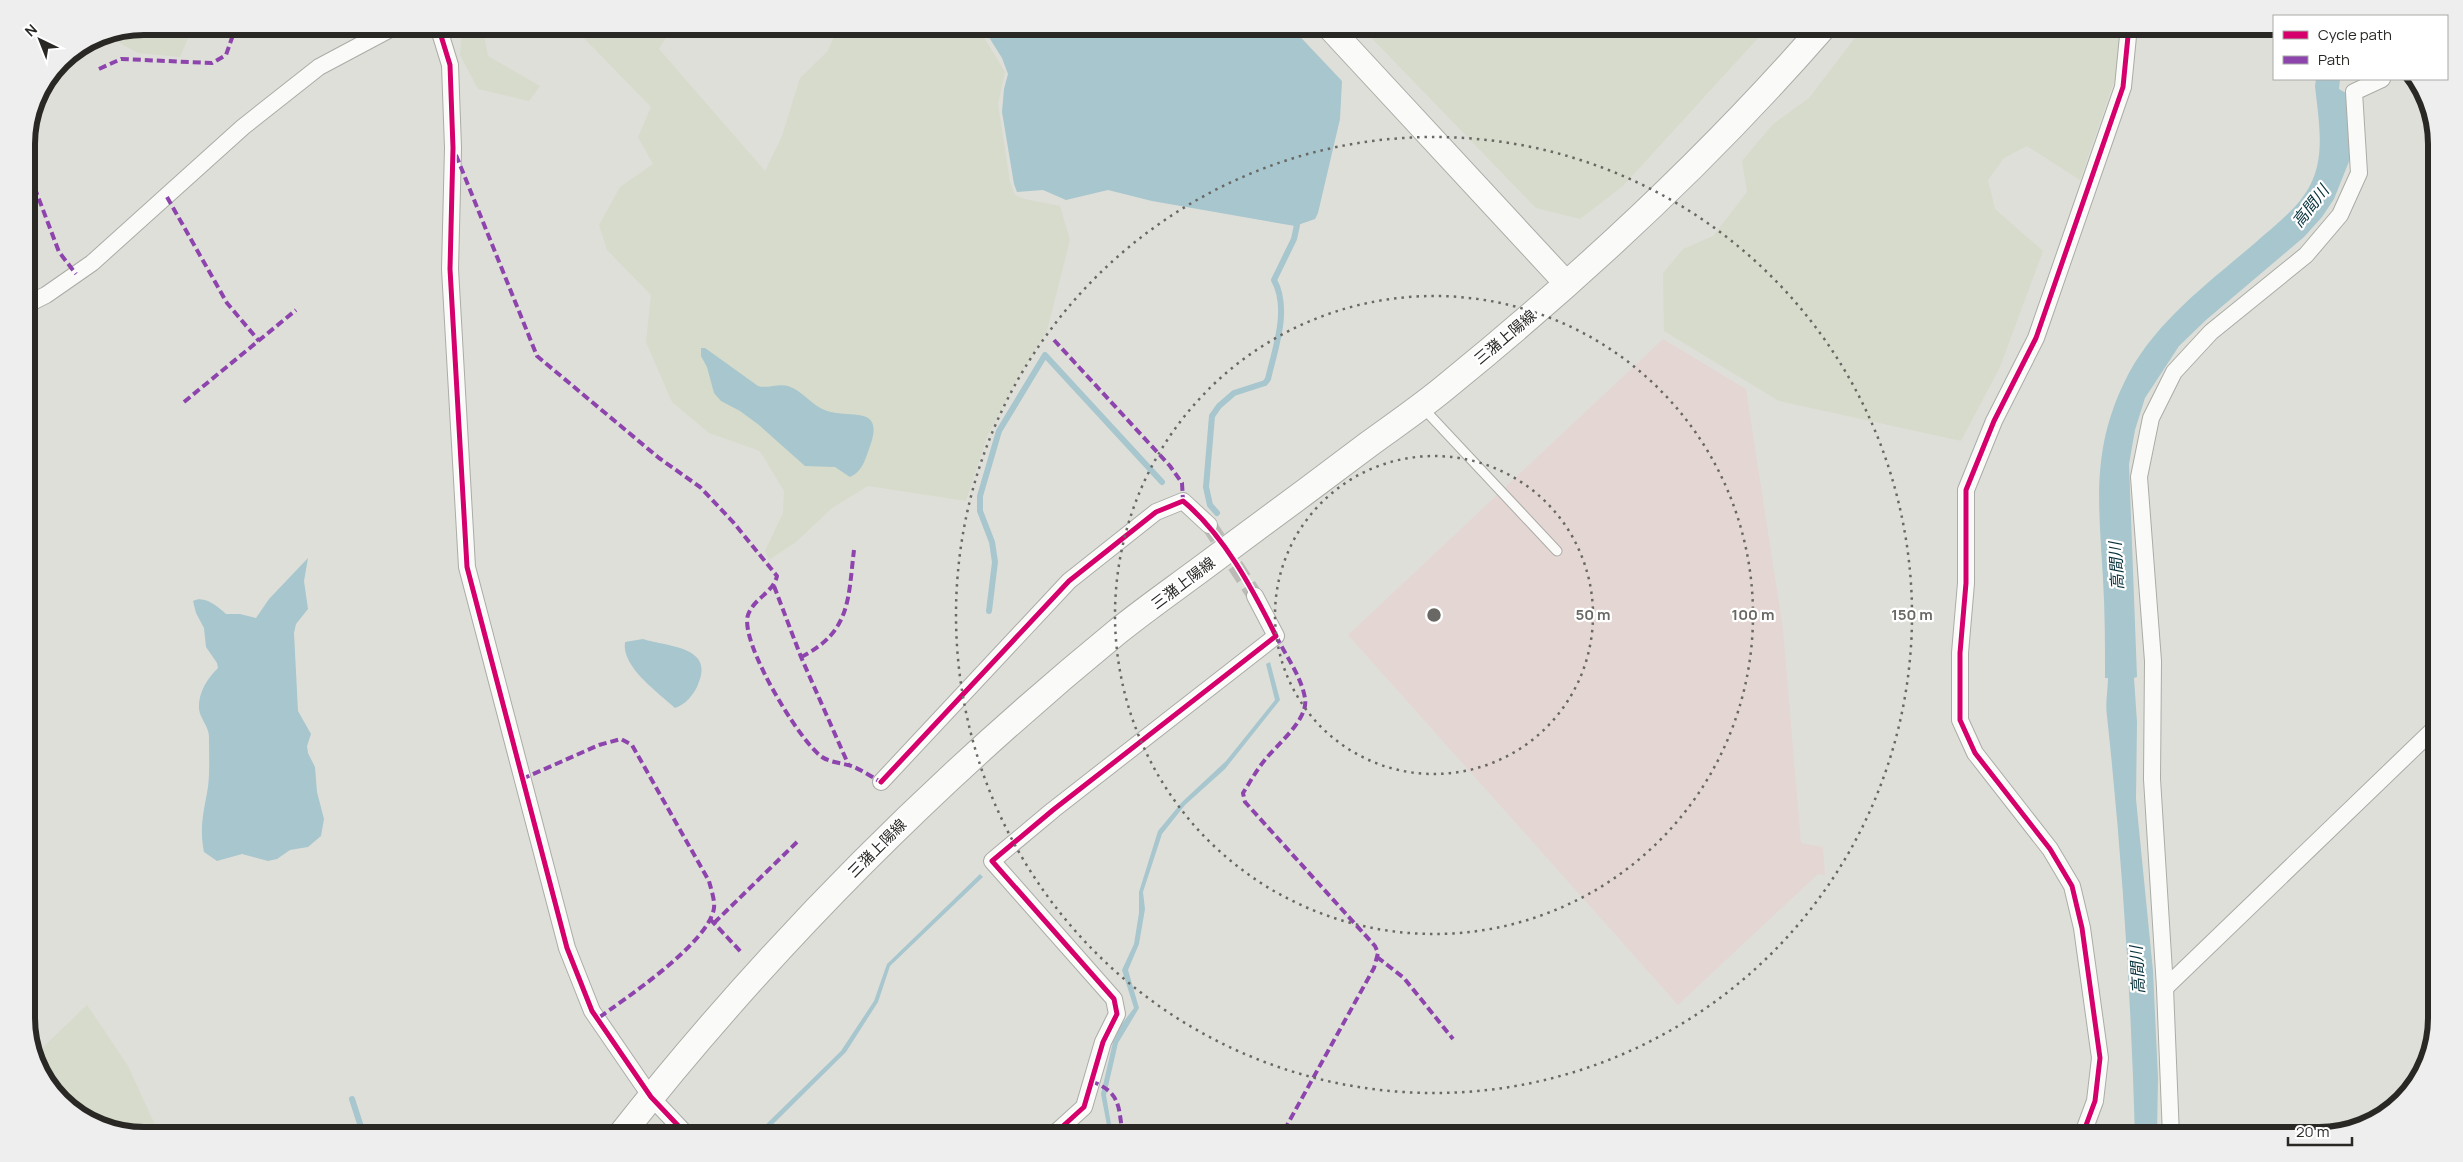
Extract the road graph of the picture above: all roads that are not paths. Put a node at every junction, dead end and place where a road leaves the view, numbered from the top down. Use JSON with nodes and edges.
{"nodes":[{"id":1,"x":379,"y":35,"type":"edge"},
{"id":2,"x":441,"y":35,"type":"edge"},
{"id":3,"x":1336,"y":35,"type":"edge"},
{"id":4,"x":1816,"y":35,"type":"edge"},
{"id":5,"x":2128,"y":35,"type":"edge"},
{"id":6,"x":2380,"y":80,"type":"edge"},
{"id":7,"x":1567,"y":284,"type":"junction"},
{"id":8,"x":35,"y":300,"type":"edge"},
{"id":9,"x":1421,"y":406,"type":"junction"},
{"id":10,"x":1208,"y":525,"type":"tunnel mouth"},
{"id":11,"x":1557,"y":551,"type":"dead end"},
{"id":12,"x":1256,"y":596,"type":"tunnel mouth"},
{"id":13,"x":2428,"y":735,"type":"edge"},
{"id":14,"x":881,"y":782,"type":"dead end"},
{"id":15,"x":2165,"y":988,"type":"junction"},
{"id":16,"x":650,"y":1097,"type":"junction"},
{"id":17,"x":627,"y":1127,"type":"edge"},
{"id":18,"x":679,"y":1127,"type":"edge"},
{"id":19,"x":1062,"y":1127,"type":"edge"},
{"id":20,"x":2085,"y":1127,"type":"edge"},
{"id":21,"x":2171,"y":1127,"type":"edge"}],
"edges":[{"from":1,"to":8,"type":"street"},
{"from":2,"to":16,"type":"street"},
{"from":3,"to":7,"type":"street"},
{"from":4,"to":7,"type":"main road","name":"三潴上陽線"},
{"from":5,"to":20,"type":"street"},
{"from":6,"to":15,"type":"street"},
{"from":7,"to":9,"type":"main road","name":"三潴上陽線"},
{"from":9,"to":11,"type":"lane"},
{"from":9,"to":16,"type":"main road","name":"三潴上陽線"},
{"from":10,"to":14,"type":"street"},
{"from":12,"to":19,"type":"street"},
{"from":13,"to":15,"type":"street"},
{"from":15,"to":21,"type":"street"},
{"from":16,"to":17,"type":"main road","name":"三潴上陽線"},
{"from":16,"to":18,"type":"street"}]}
